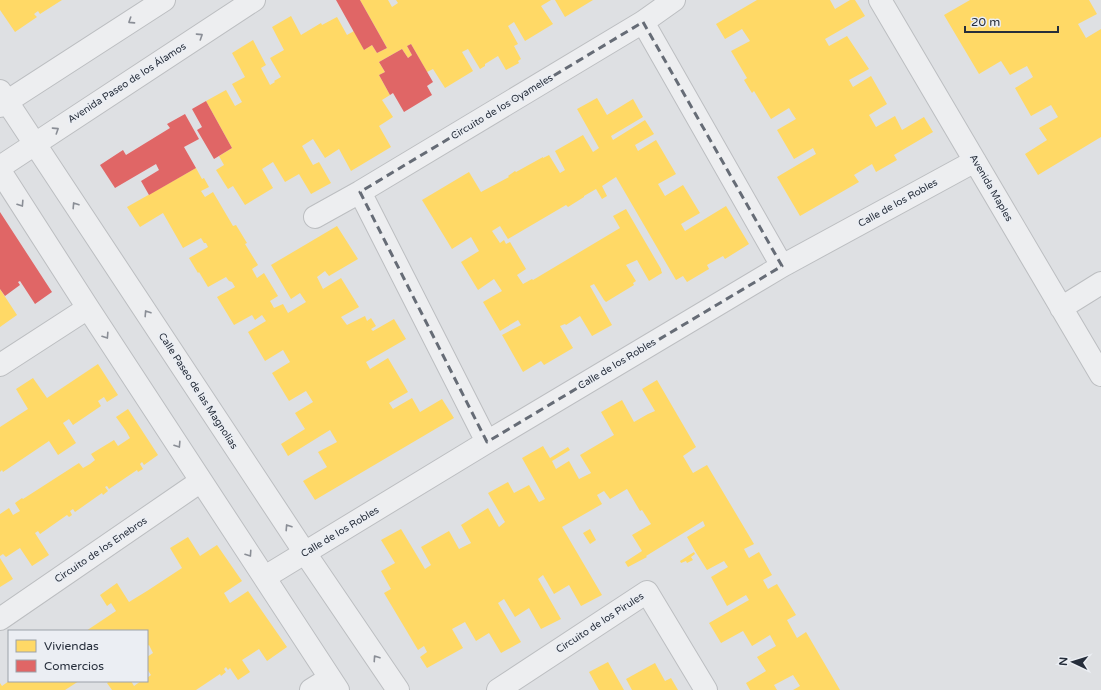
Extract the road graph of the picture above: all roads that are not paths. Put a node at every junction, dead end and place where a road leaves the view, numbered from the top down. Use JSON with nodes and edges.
{"nodes":[{"id":1,"x":164,"y":0,"type":"edge"},
{"id":2,"x":254,"y":0,"type":"edge"},
{"id":3,"x":674,"y":0,"type":"edge"},
{"id":4,"x":880,"y":0,"type":"edge"},
{"id":5,"x":643,"y":22,"type":"junction"},
{"id":6,"x":2,"y":99,"type":"edge"},
{"id":7,"x":35,"y":144,"type":"junction"},
{"id":8,"x":975,"y":161,"type":"junction"},
{"id":9,"x":0,"y":167,"type":"edge"},
{"id":10,"x":0,"y":171,"type":"edge"},
{"id":11,"x":360,"y":192,"type":"junction"},
{"id":12,"x":315,"y":217,"type":"dead end"},
{"id":13,"x":782,"y":266,"type":"junction"},
{"id":14,"x":1101,"y":284,"type":"edge"},
{"id":15,"x":88,"y":308,"type":"junction"},
{"id":16,"x":1061,"y":308,"type":"junction"},
{"id":17,"x":0,"y":365,"type":"edge"},
{"id":18,"x":1101,"y":375,"type":"edge"},
{"id":19,"x":487,"y":442,"type":"junction"},
{"id":20,"x":201,"y":481,"type":"junction"},
{"id":21,"x":305,"y":553,"type":"junction"},
{"id":22,"x":265,"y":577,"type":"junction"},
{"id":23,"x":0,"y":619,"type":"edge"},
{"id":24,"x":334,"y":684,"type":"edge"},
{"id":25,"x":311,"y":690,"type":"edge"},
{"id":26,"x":398,"y":690,"type":"edge"},
{"id":27,"x":498,"y":690,"type":"edge"},
{"id":28,"x":706,"y":690,"type":"edge"}],
"edges":[{"from":1,"to":6,"type":"street","one_way":true},
{"from":7,"to":2,"type":"street","name":"Avenida Paseo de los Álamos","one_way":true},
{"from":3,"to":5,"type":"street","name":"Circuito de los Oyameles"},
{"from":4,"to":8,"type":"street","name":"Avenida Maples"},
{"from":5,"to":11,"type":"street","name":"Circuito de los Oyameles"},
{"from":5,"to":13,"type":"street"},
{"from":6,"to":7,"type":"street","name":"Calle Paseo de las Magnolias"},
{"from":7,"to":9,"type":"street","name":"Avenida Paseo de los Álamos"},
{"from":21,"to":7,"type":"street","name":"Calle Paseo de las Magnolias","one_way":true},
{"from":8,"to":13,"type":"street","name":"Calle de los Robles"},
{"from":8,"to":16,"type":"street","name":"Avenida Maples"},
{"from":10,"to":15,"type":"street","one_way":true},
{"from":11,"to":12,"type":"street","name":"Circuito de los Oyameles"},
{"from":11,"to":19,"type":"street"},
{"from":13,"to":19,"type":"street","name":"Calle de los Robles"},
{"from":14,"to":16,"type":"street"},
{"from":15,"to":17,"type":"street"},
{"from":15,"to":20,"type":"street","one_way":true},
{"from":16,"to":18,"type":"street","name":"Avenida Maples"},
{"from":19,"to":21,"type":"street","name":"Calle de los Robles"},
{"from":20,"to":22,"type":"street","one_way":true},
{"from":20,"to":23,"type":"street","name":"Circuito de los Enebros"},
{"from":21,"to":22,"type":"street","name":"Calle de los Robles"},
{"from":26,"to":21,"type":"street","name":"Calle Paseo de las Magnolias","one_way":true},
{"from":22,"to":24,"type":"street"},
{"from":24,"to":25,"type":"street"},
{"from":27,"to":28,"type":"street","name":"Circuito de los Pirules"}]}
